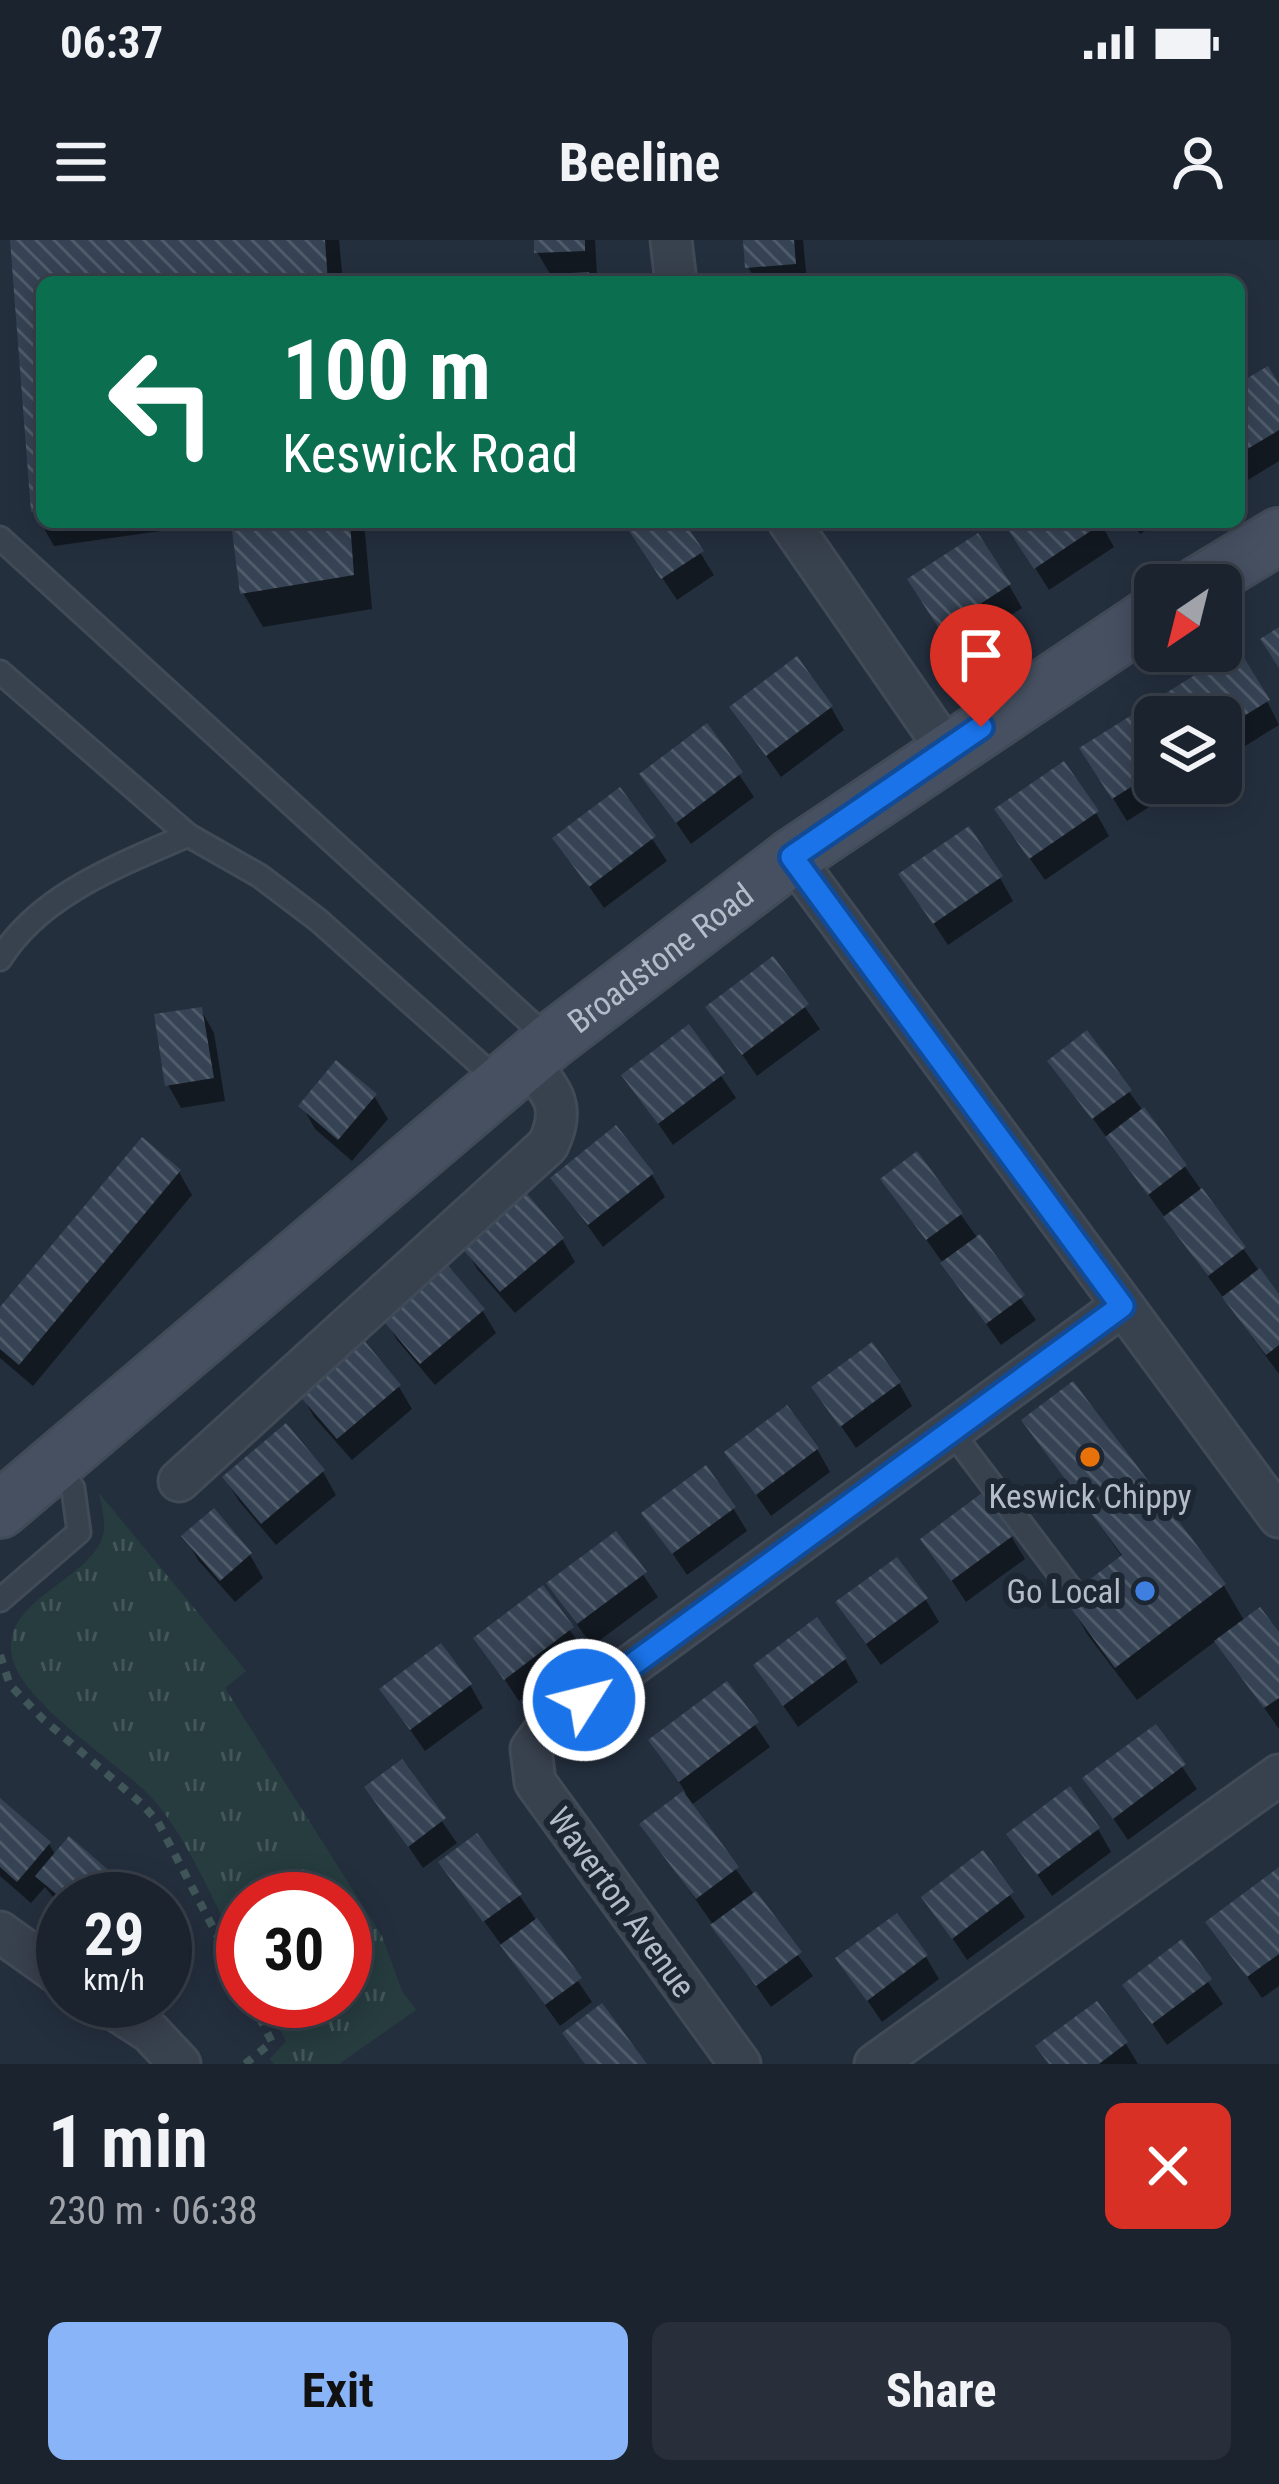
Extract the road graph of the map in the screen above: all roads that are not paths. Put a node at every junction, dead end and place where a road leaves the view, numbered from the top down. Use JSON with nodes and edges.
{"nodes":[{"id":1,"x":671,"y":240,"type":"edge"},
{"id":2,"x":675,"y":276,"type":"edge"},
{"id":3,"x":793,"y":528,"type":"edge"},
{"id":4,"x":1279,"y":536,"type":"edge"},
{"id":5,"x":0,"y":538,"type":"edge"},
{"id":6,"x":1233,"y":564,"type":"edge"},
{"id":7,"x":1134,"y":627,"type":"edge"},
{"id":8,"x":0,"y":672,"type":"edge"},
{"id":9,"x":946,"y":750,"type":"junction"},
{"id":10,"x":188,"y":835,"type":"junction"},
{"id":11,"x":792,"y":857,"type":"junction"},
{"id":12,"x":0,"y":959,"type":"edge"},
{"id":13,"x":526,"y":1062,"type":"junction"},
{"id":14,"x":1122,"y":1306,"type":"junction"},
{"id":15,"x":951,"y":1431,"type":"junction"},
{"id":16,"x":55,"y":1466,"type":"junction"},
{"id":17,"x":179,"y":1480,"type":"dead end"},
{"id":18,"x":0,"y":1510,"type":"edge"},
{"id":19,"x":1279,"y":1516,"type":"edge"},
{"id":20,"x":1070,"y":1588,"type":"dead end"},
{"id":21,"x":0,"y":1600,"type":"edge"},
{"id":22,"x":1279,"y":1774,"type":"edge"},
{"id":23,"x":0,"y":1932,"type":"edge"},
{"id":24,"x":36,"y":1958,"type":"edge"},
{"id":25,"x":144,"y":2028,"type":"edge"},
{"id":26,"x":180,"y":2064,"type":"edge"},
{"id":27,"x":740,"y":2064,"type":"edge"},
{"id":28,"x":875,"y":2064,"type":"edge"}],
"edges":[{"from":1,"to":2,"type":"street"},
{"from":3,"to":9,"type":"street"},
{"from":4,"to":6,"type":"main road"},
{"from":5,"to":13,"type":"lane"},
{"from":7,"to":9,"type":"main road","name":"Broadstone Road"},
{"from":8,"to":10,"type":"lane"},
{"from":9,"to":11,"type":"main road","name":"Broadstone Road"},
{"from":10,"to":12,"type":"lane"},
{"from":10,"to":13,"type":"lane"},
{"from":11,"to":13,"type":"main road","name":"Broadstone Road"},
{"from":11,"to":14,"type":"street"},
{"from":13,"to":16,"type":"main road","name":"Broadstone Road"},
{"from":13,"to":17,"type":"street"},
{"from":14,"to":15,"type":"street","name":"Waverton Avenue"},
{"from":14,"to":19,"type":"street"},
{"from":15,"to":20,"type":"lane"},
{"from":15,"to":27,"type":"street","name":"Waverton Avenue"},
{"from":16,"to":18,"type":"main road","name":"Broadstone Road"},
{"from":16,"to":21,"type":"lane"},
{"from":22,"to":28,"type":"street"},
{"from":23,"to":24,"type":"street"},
{"from":25,"to":26,"type":"street"}]}
